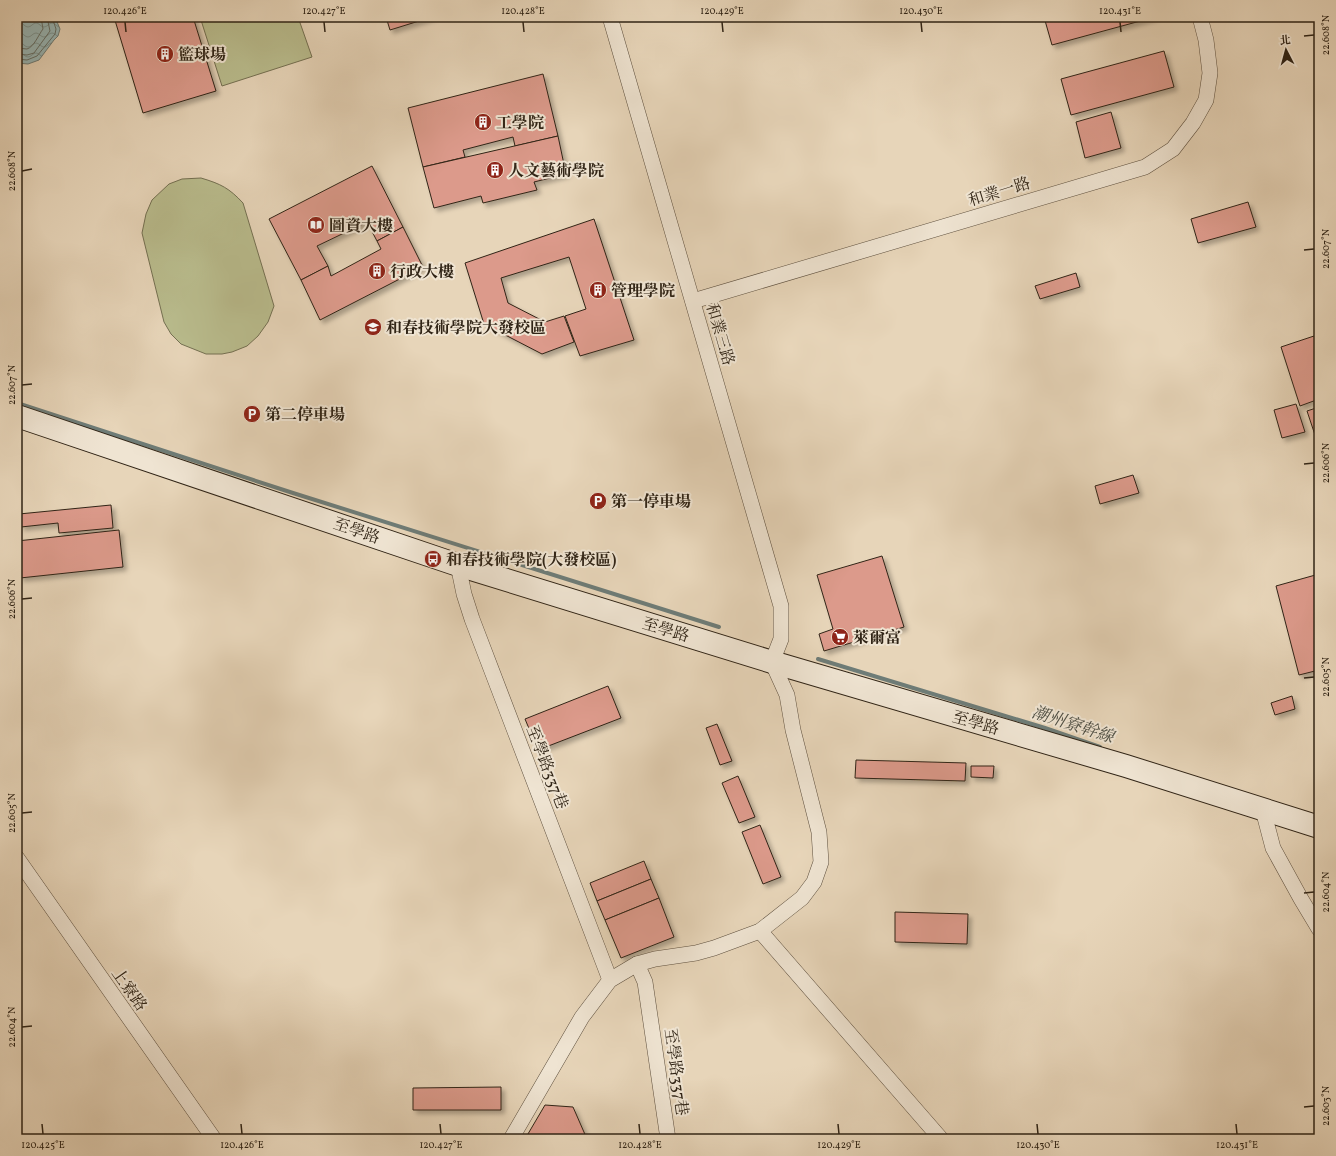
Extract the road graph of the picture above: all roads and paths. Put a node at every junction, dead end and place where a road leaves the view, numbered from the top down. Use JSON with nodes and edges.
{"nodes":[{"id":1,"x":610,"y":17,"type":"edge"},
{"id":2,"x":1200,"y":17,"type":"edge"},
{"id":3,"x":693,"y":301,"type":"junction"},
{"id":4,"x":17,"y":416,"type":"edge"},
{"id":5,"x":458,"y":565,"type":"junction"},
{"id":6,"x":772,"y":662,"type":"junction"},
{"id":7,"x":1263,"y":810,"type":"junction"},
{"id":8,"x":1319,"y":827,"type":"edge"},
{"id":9,"x":17,"y":858,"type":"edge"},
{"id":10,"x":1319,"y":929,"type":"edge"},
{"id":11,"x":760,"y":931,"type":"junction"},
{"id":12,"x":637,"y":964,"type":"junction"},
{"id":13,"x":610,"y":980,"type":"junction"},
{"id":14,"x":214,"y":1139,"type":"edge"},
{"id":15,"x":511,"y":1139,"type":"edge"},
{"id":16,"x":668,"y":1139,"type":"edge"},
{"id":17,"x":941,"y":1139,"type":"edge"}],
"edges":[{"from":1,"to":3,"type":"street","name":"和業三路"},
{"from":2,"to":3,"type":"street","name":"和業一路"},
{"from":3,"to":6,"type":"street","name":"和業三路"},
{"from":4,"to":5,"type":"street","name":"至學路"},
{"from":5,"to":6,"type":"street","name":"至學路"},
{"from":5,"to":13,"type":"street","name":"至學路337巷"},
{"from":6,"to":7,"type":"street","name":"至學路"},
{"from":6,"to":11,"type":"street"},
{"from":7,"to":8,"type":"street","name":"至學路"},
{"from":7,"to":10,"type":"street"},
{"from":9,"to":14,"type":"street","name":"上寮路"},
{"from":11,"to":12,"type":"street"},
{"from":11,"to":17,"type":"street"},
{"from":12,"to":13,"type":"street"},
{"from":12,"to":16,"type":"street","name":"至學路337巷"},
{"from":13,"to":15,"type":"street"}]}
